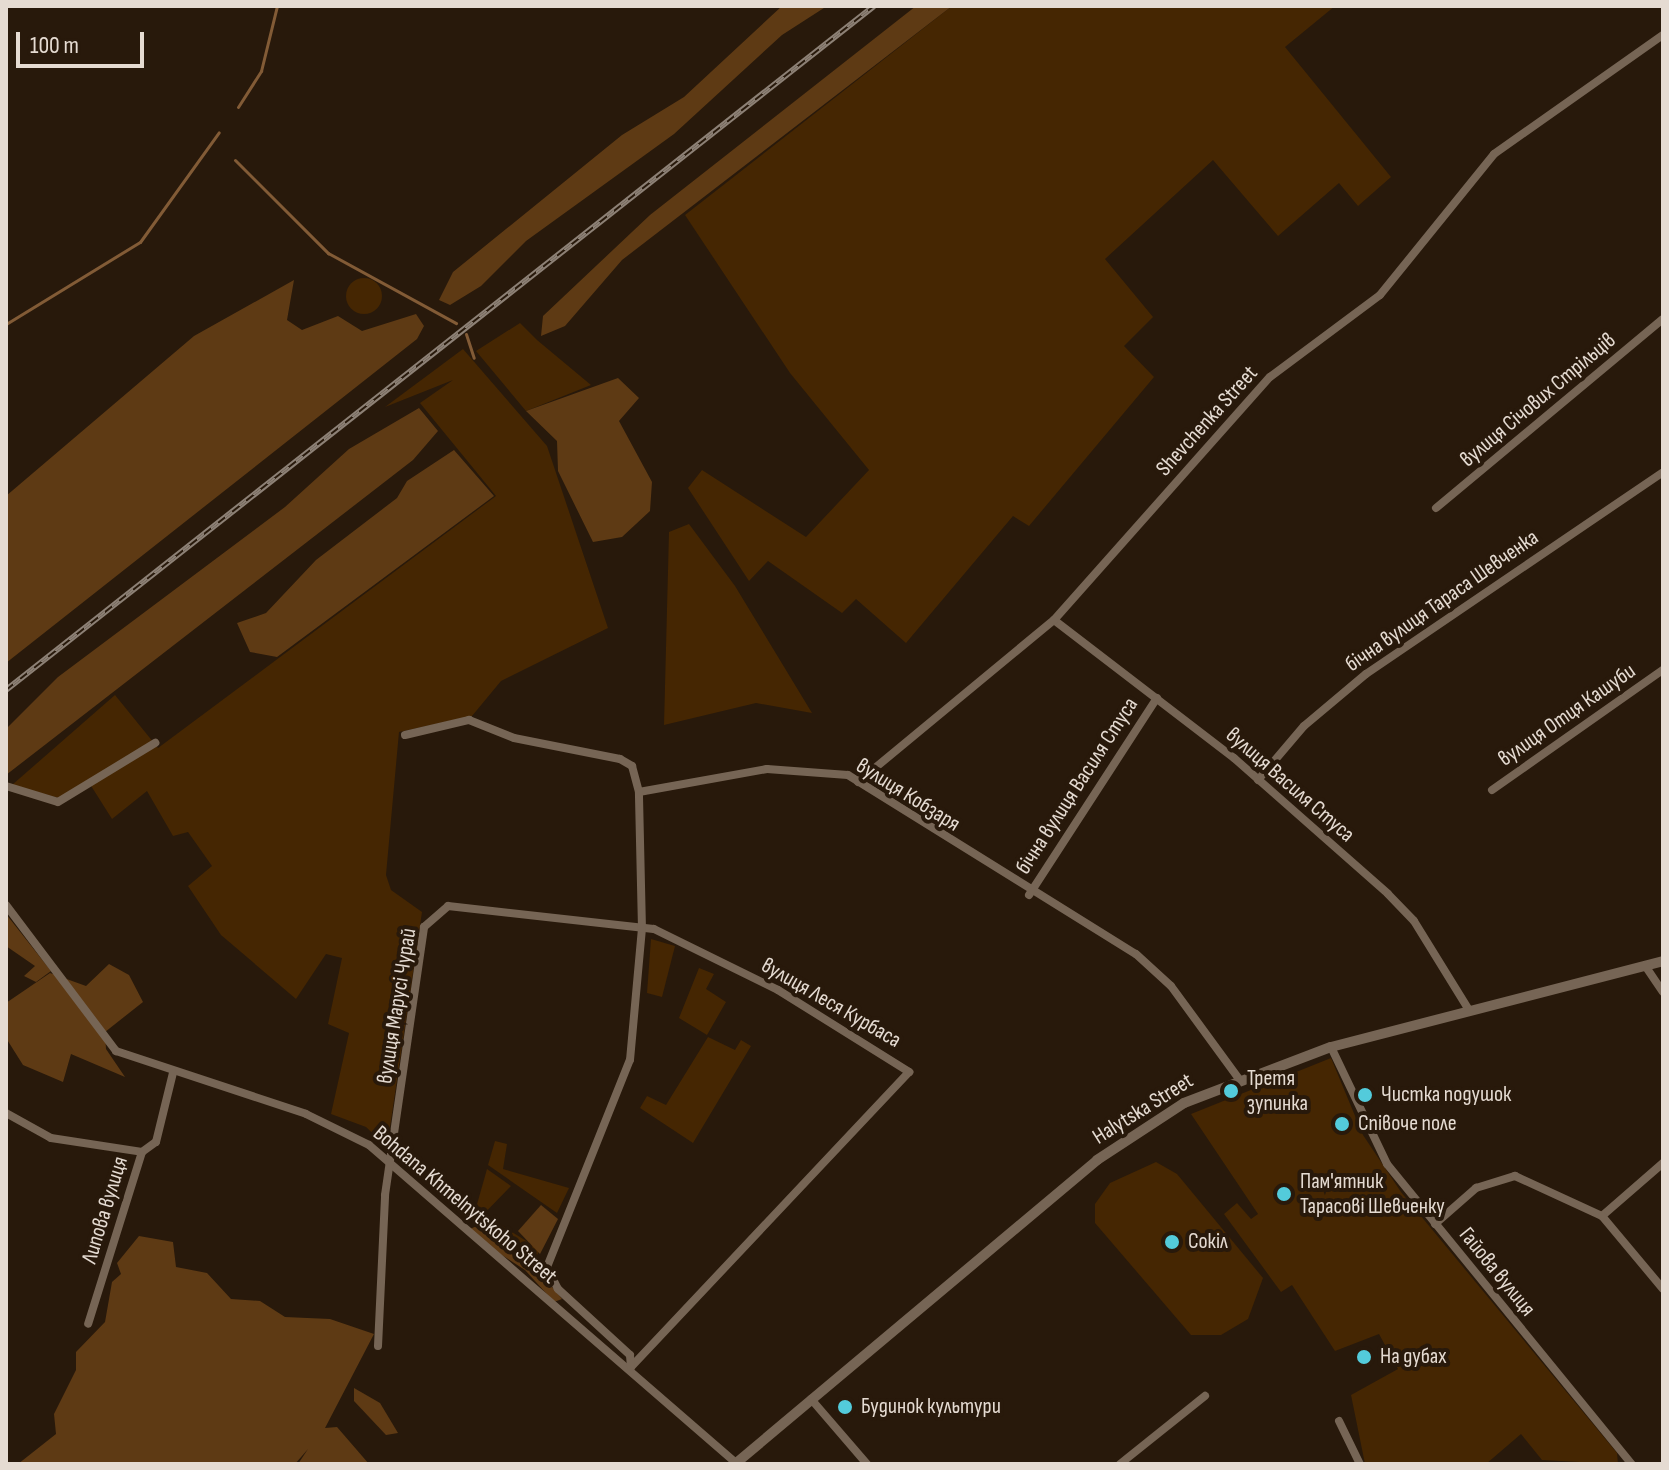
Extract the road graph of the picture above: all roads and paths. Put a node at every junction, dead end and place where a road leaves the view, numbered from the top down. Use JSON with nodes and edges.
{"nodes":[{"id":1,"x":1663,"y":35,"type":"edge"},
{"id":2,"x":1663,"y":319,"type":"edge"},
{"id":3,"x":1663,"y":472,"type":"edge"},
{"id":4,"x":1436,"y":508,"type":"dead end"},
{"id":5,"x":1054,"y":620,"type":"junction"},
{"id":6,"x":1663,"y":670,"type":"edge"},
{"id":7,"x":1157,"y":698,"type":"junction"},
{"id":8,"x":405,"y":735,"type":"dead end"},
{"id":9,"x":155,"y":743,"type":"dead end"},
{"id":10,"x":1258,"y":780,"type":"junction"},
{"id":11,"x":858,"y":782,"type":"junction"},
{"id":12,"x":6,"y":786,"type":"edge"},
{"id":13,"x":1492,"y":790,"type":"dead end"},
{"id":14,"x":639,"y":792,"type":"junction"},
{"id":15,"x":1029,"y":895,"type":"junction"},
{"id":16,"x":6,"y":905,"type":"edge"},
{"id":17,"x":434,"y":911,"type":"joint"},
{"id":18,"x":642,"y":929,"type":"junction"},
{"id":19,"x":1663,"y":961,"type":"edge"},
{"id":20,"x":1646,"y":967,"type":"junction"},
{"id":21,"x":1663,"y":992,"type":"edge"},
{"id":22,"x":1469,"y":1010,"type":"junction"},
{"id":23,"x":1331,"y":1047,"type":"junction"},
{"id":24,"x":173,"y":1073,"type":"junction"},
{"id":25,"x":1239,"y":1079,"type":"junction"},
{"id":26,"x":6,"y":1113,"type":"edge"},
{"id":27,"x":142,"y":1152,"type":"junction"},
{"id":28,"x":1663,"y":1163,"type":"edge"},
{"id":29,"x":391,"y":1171,"type":"junction"},
{"id":30,"x":1602,"y":1216,"type":"junction"},
{"id":31,"x":1435,"y":1224,"type":"junction"},
{"id":32,"x":1663,"y":1289,"type":"edge"},
{"id":33,"x":88,"y":1324,"type":"dead end"},
{"id":34,"x":378,"y":1346,"type":"dead end"},
{"id":35,"x":631,"y":1367,"type":"junction"},
{"id":36,"x":1205,"y":1396,"type":"dead end"},
{"id":37,"x":811,"y":1399,"type":"junction"},
{"id":38,"x":1339,"y":1421,"type":"dead end"},
{"id":39,"x":736,"y":1464,"type":"edge"},
{"id":40,"x":867,"y":1464,"type":"edge"},
{"id":41,"x":1120,"y":1464,"type":"edge"},
{"id":42,"x":1360,"y":1464,"type":"edge"},
{"id":43,"x":1632,"y":1464,"type":"edge"}],
"edges":[{"from":1,"to":5,"type":"street","name":"Shevchenka Street"},
{"from":2,"to":4,"type":"street","name":"вулиця Січових Стрільців"},
{"from":3,"to":10,"type":"street","name":"бічна вулиця Тараса Шевченка"},
{"from":5,"to":7,"type":"street","name":"вулиця Василя Стуса"},
{"from":5,"to":11,"type":"street","name":"Shevchenka Street"},
{"from":6,"to":13,"type":"street","name":"вулиця Отця Кашуби"},
{"from":7,"to":10,"type":"street","name":"вулиця Василя Стуса"},
{"from":7,"to":15,"type":"street","name":"бічна вулиця Василя Стуса"},
{"from":8,"to":14,"type":"street"},
{"from":9,"to":12,"type":"street"},
{"from":10,"to":22,"type":"street","name":"вулиця Василя Стуса"},
{"from":11,"to":14,"type":"street","name":"вулиця Кобзаря"},
{"from":11,"to":15,"type":"street","name":"вулиця Кобзаря"},
{"from":14,"to":18,"type":"street"},
{"from":15,"to":25,"type":"street","name":"вулиця Кобзаря"},
{"from":16,"to":24,"type":"street","name":"Bohdana Khmelnytskoho Street"},
{"from":17,"to":18,"type":"street","name":"вулиця Леся Курбаса"},
{"from":17,"to":29,"type":"street","name":"вулиця Марусі Чурай"},
{"from":18,"to":35,"type":"street"},
{"from":18,"to":35,"type":"street","name":"вулиця Леся Курбаса"},
{"from":19,"to":20,"type":"street","name":"Halytska Street"},
{"from":20,"to":21,"type":"street"},
{"from":20,"to":22,"type":"street","name":"Halytska Street"},
{"from":22,"to":23,"type":"street","name":"Halytska Street"},
{"from":23,"to":25,"type":"street","name":"Halytska Street"},
{"from":23,"to":31,"type":"street","name":"Гайова вулиця"},
{"from":24,"to":27,"type":"street"},
{"from":24,"to":29,"type":"street","name":"Bohdana Khmelnytskoho Street"},
{"from":25,"to":37,"type":"street","name":"Halytska Street"},
{"from":26,"to":27,"type":"street","name":"Липова вулиця"},
{"from":27,"to":33,"type":"street","name":"Липова вулиця"},
{"from":28,"to":30,"type":"street"},
{"from":29,"to":34,"type":"street","name":"вулиця Марусі Чурай"},
{"from":29,"to":35,"type":"street","name":"Bohdana Khmelnytskoho Street"},
{"from":30,"to":31,"type":"street"},
{"from":30,"to":32,"type":"street"},
{"from":31,"to":43,"type":"street","name":"Гайова вулиця"},
{"from":35,"to":39,"type":"street","name":"Bohdana Khmelnytskoho Street"},
{"from":36,"to":41,"type":"street"},
{"from":37,"to":39,"type":"street","name":"Halytska Street"},
{"from":37,"to":40,"type":"street"},
{"from":38,"to":42,"type":"street"}]}
